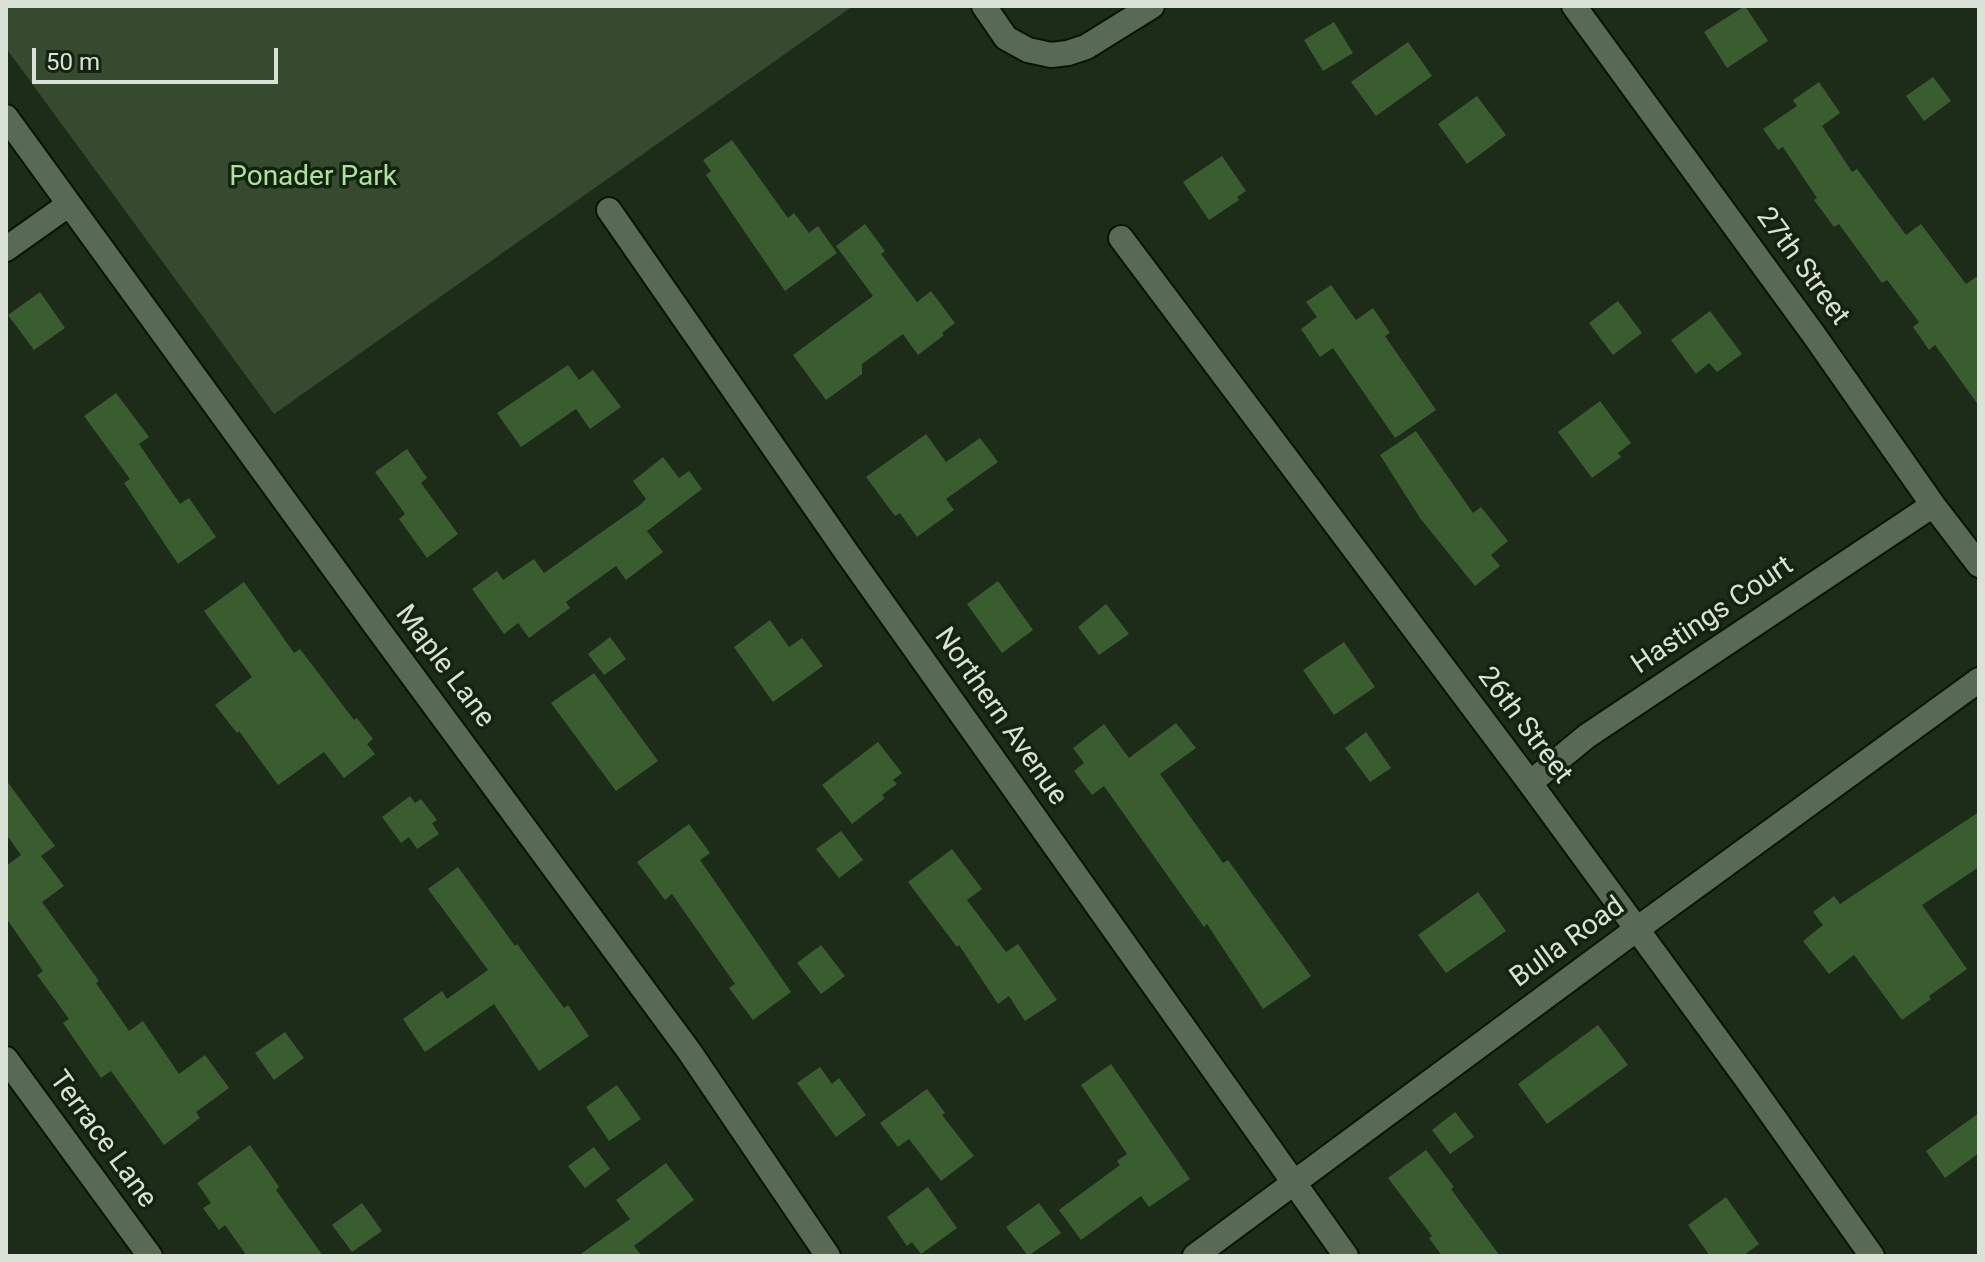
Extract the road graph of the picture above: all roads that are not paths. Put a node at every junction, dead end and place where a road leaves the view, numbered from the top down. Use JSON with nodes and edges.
{"nodes":[{"id":1,"x":984,"y":6,"type":"edge"},
{"id":2,"x":1152,"y":6,"type":"edge"},
{"id":3,"x":1574,"y":6,"type":"edge"},
{"id":4,"x":6,"y":117,"type":"edge"},
{"id":5,"x":68,"y":205,"type":"junction"},
{"id":6,"x":609,"y":210,"type":"dead end"},
{"id":7,"x":1121,"y":238,"type":"dead end"},
{"id":8,"x":6,"y":249,"type":"edge"},
{"id":9,"x":1933,"y":505,"type":"junction"},
{"id":10,"x":1979,"y":565,"type":"edge"},
{"id":11,"x":1979,"y":680,"type":"edge"},
{"id":12,"x":1530,"y":783,"type":"junction"},
{"id":13,"x":1637,"y":929,"type":"junction"},
{"id":14,"x":6,"y":1059,"type":"edge"},
{"id":15,"x":1293,"y":1183,"type":"junction"},
{"id":16,"x":150,"y":1256,"type":"edge"},
{"id":17,"x":828,"y":1256,"type":"edge"},
{"id":18,"x":1195,"y":1256,"type":"edge"},
{"id":19,"x":1346,"y":1256,"type":"edge"},
{"id":20,"x":1872,"y":1256,"type":"edge"}],
"edges":[{"from":1,"to":2,"type":"street"},
{"from":3,"to":9,"type":"street","name":"27th Street"},
{"from":4,"to":5,"type":"street","name":"Maple Lane"},
{"from":5,"to":8,"type":"street"},
{"from":5,"to":17,"type":"street","name":"Maple Lane"},
{"from":6,"to":15,"type":"street","name":"Northern Avenue"},
{"from":7,"to":12,"type":"street","name":"26th Street"},
{"from":9,"to":10,"type":"street","name":"27th Street"},
{"from":9,"to":12,"type":"street","name":"Hastings Court"},
{"from":11,"to":13,"type":"street","name":"Bulla Road"},
{"from":12,"to":13,"type":"street","name":"26th Street"},
{"from":13,"to":15,"type":"street","name":"Bulla Road"},
{"from":13,"to":20,"type":"street","name":"26th Street"},
{"from":14,"to":16,"type":"street","name":"Terrace Lane"},
{"from":15,"to":18,"type":"street","name":"Bulla Road"},
{"from":15,"to":19,"type":"street","name":"Northern Avenue"}]}
